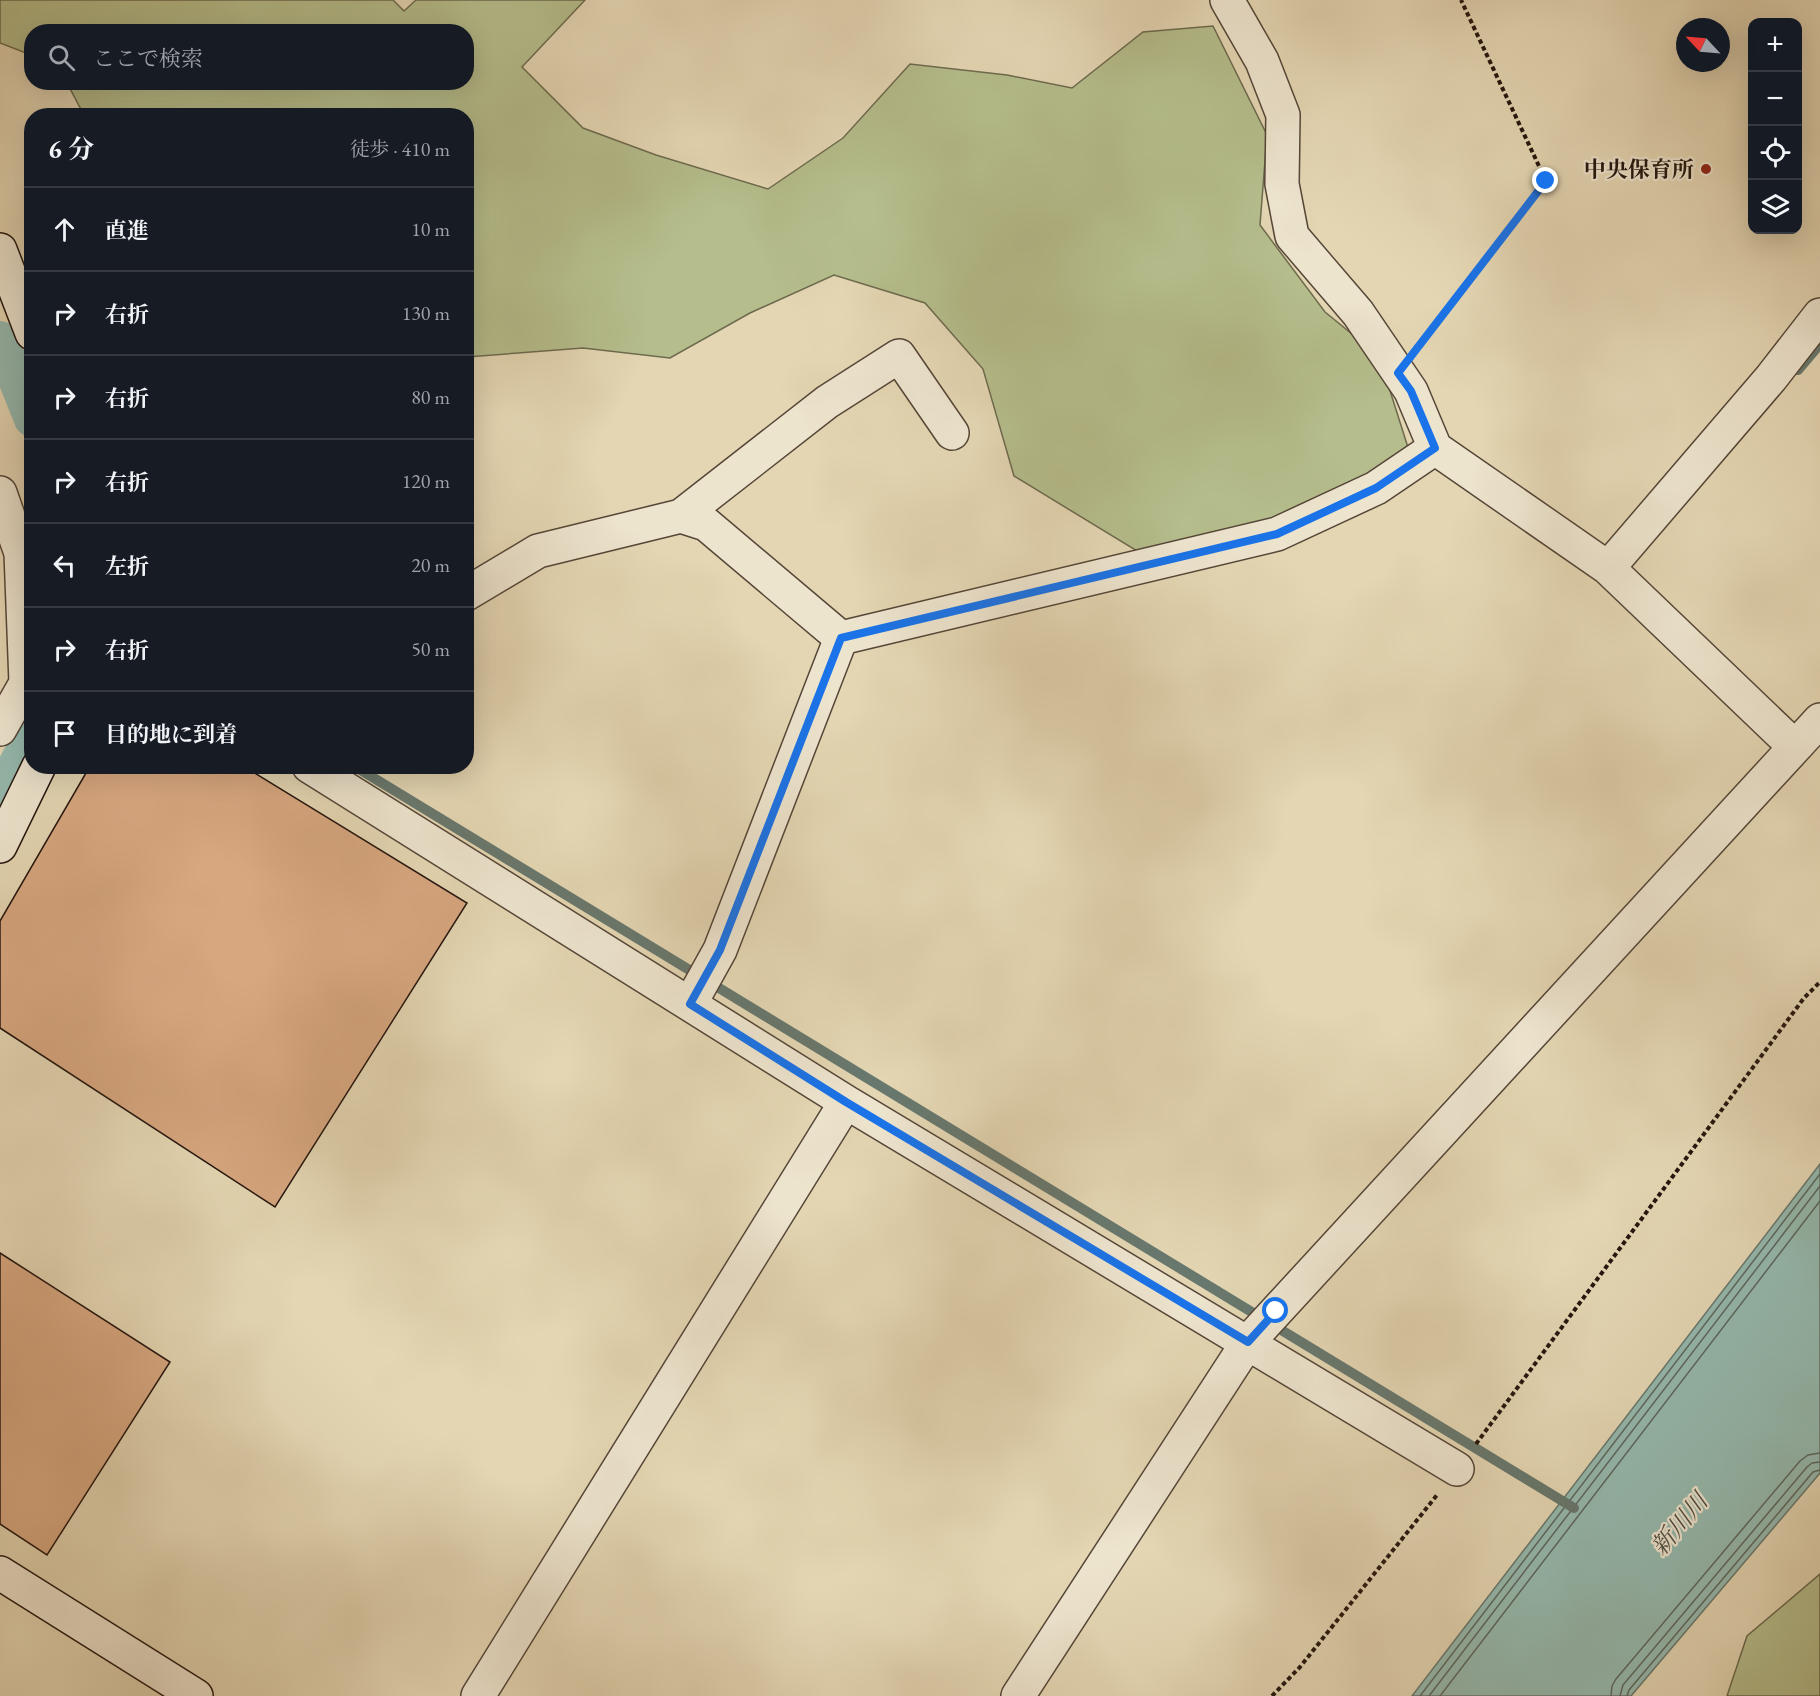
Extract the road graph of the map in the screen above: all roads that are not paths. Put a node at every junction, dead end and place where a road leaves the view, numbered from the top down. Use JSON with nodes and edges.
{"nodes":[{"id":1,"x":1227,"y":0,"type":"edge"},
{"id":2,"x":0,"y":250,"type":"edge"},
{"id":3,"x":24,"y":312,"type":"edge"},
{"id":4,"x":1820,"y":315,"type":"edge"},
{"id":5,"x":952,"y":432,"type":"dead end"},
{"id":6,"x":1435,"y":448,"type":"junction"},
{"id":7,"x":0,"y":494,"type":"edge"},
{"id":8,"x":681,"y":516,"type":"junction"},
{"id":9,"x":24,"y":548,"type":"edge"},
{"id":10,"x":1608,"y":568,"type":"junction"},
{"id":11,"x":474,"y":589,"type":"edge"},
{"id":12,"x":841,"y":638,"type":"junction"},
{"id":13,"x":24,"y":687,"type":"edge"},
{"id":14,"x":1820,"y":720,"type":"edge"},
{"id":15,"x":0,"y":729,"type":"edge"},
{"id":16,"x":1795,"y":747,"type":"junction"},
{"id":17,"x":35,"y":774,"type":"edge"},
{"id":18,"x":322,"y":774,"type":"edge"},
{"id":19,"x":0,"y":846,"type":"edge"},
{"id":20,"x":690,"y":1004,"type":"junction"},
{"id":21,"x":846,"y":1102,"type":"junction"},
{"id":22,"x":1248,"y":1342,"type":"junction"},
{"id":23,"x":1457,"y":1469,"type":"road end"},
{"id":24,"x":0,"y":1573,"type":"edge"},
{"id":25,"x":196,"y":1696,"type":"edge"},
{"id":26,"x":478,"y":1696,"type":"edge"},
{"id":27,"x":1018,"y":1696,"type":"edge"}],
"edges":[{"from":1,"to":6,"type":"street"},
{"from":2,"to":3,"type":"street"},
{"from":4,"to":10,"type":"street"},
{"from":5,"to":8,"type":"street"},
{"from":6,"to":10,"type":"street"},
{"from":6,"to":12,"type":"street"},
{"from":7,"to":9,"type":"street"},
{"from":8,"to":11,"type":"street"},
{"from":8,"to":12,"type":"street"},
{"from":10,"to":16,"type":"street"},
{"from":12,"to":20,"type":"street"},
{"from":13,"to":15,"type":"street"},
{"from":14,"to":16,"type":"street"},
{"from":16,"to":22,"type":"street"},
{"from":17,"to":19,"type":"street"},
{"from":18,"to":20,"type":"street"},
{"from":20,"to":21,"type":"street"},
{"from":21,"to":22,"type":"street"},
{"from":21,"to":26,"type":"street"},
{"from":22,"to":23,"type":"street"},
{"from":22,"to":27,"type":"street"},
{"from":24,"to":25,"type":"street"}]}
